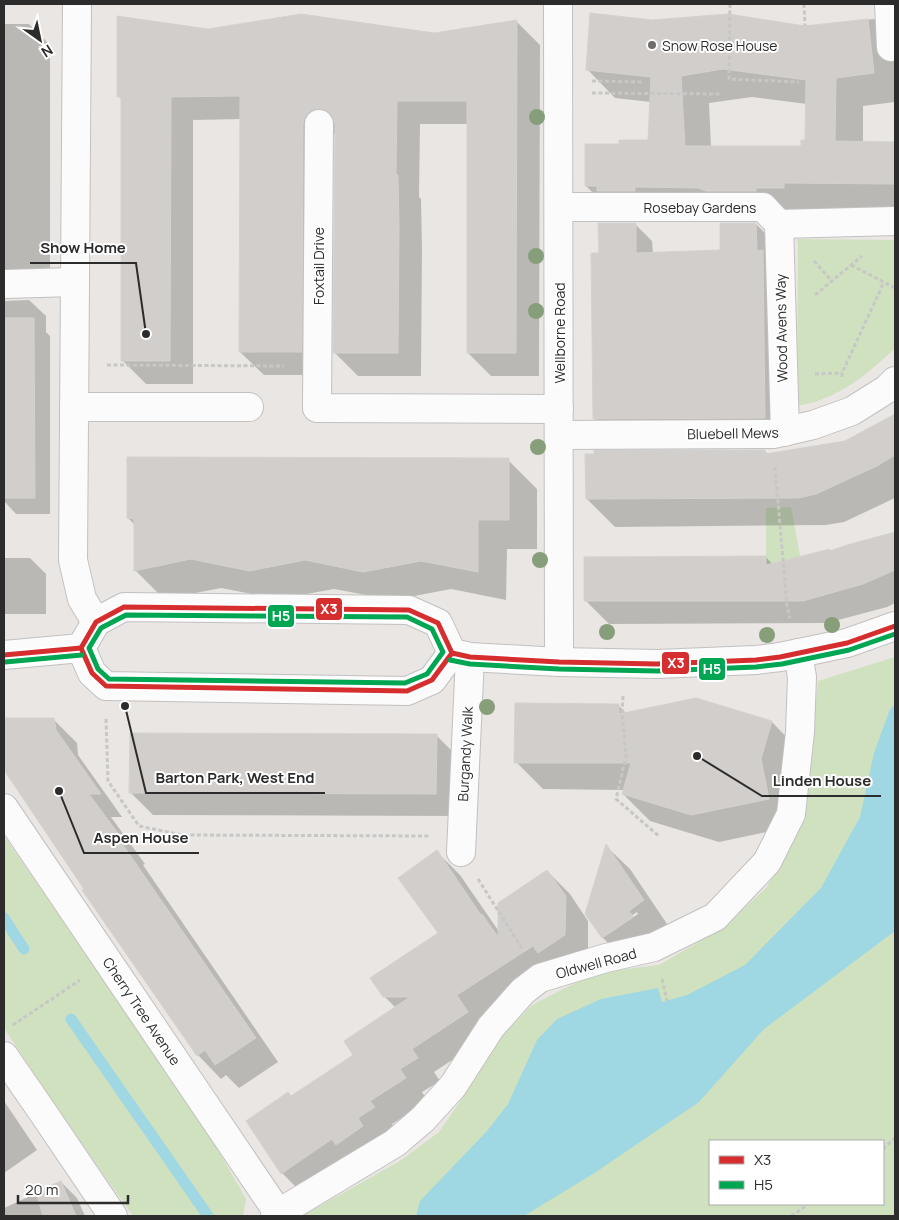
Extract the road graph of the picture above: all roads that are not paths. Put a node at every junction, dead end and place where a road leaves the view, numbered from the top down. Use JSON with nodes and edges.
{"nodes":[{"id":1,"x":77,"y":4,"type":"edge"},
{"id":2,"x":558,"y":4,"type":"edge"},
{"id":3,"x":889,"y":4,"type":"edge"},
{"id":4,"x":891,"y":47,"type":"dead end"},
{"id":5,"x":319,"y":124,"type":"dead end"},
{"id":6,"x":558,"y":207,"type":"junction"},
{"id":7,"x":895,"y":221,"type":"edge"},
{"id":8,"x":779,"y":224,"type":"junction"},
{"id":9,"x":75,"y":282,"type":"junction"},
{"id":10,"x":4,"y":284,"type":"edge"},
{"id":11,"x":895,"y":381,"type":"edge"},
{"id":12,"x":74,"y":407,"type":"junction"},
{"id":13,"x":249,"y":407,"type":"dead end"},
{"id":14,"x":317,"y":408,"type":"joint"},
{"id":15,"x":559,"y":422,"type":"junction"},
{"id":16,"x":779,"y":433,"type":"junction"},
{"id":17,"x":96,"y":622,"type":"junction"},
{"id":18,"x":895,"y":626,"type":"edge"},
{"id":19,"x":81,"y":648,"type":"junction"},
{"id":20,"x":798,"y":653,"type":"junction"},
{"id":21,"x":4,"y":655,"type":"edge"},
{"id":22,"x":461,"y":655,"type":"junction"},
{"id":23,"x":559,"y":662,"type":"junction"},
{"id":24,"x":4,"y":808,"type":"edge"},
{"id":25,"x":461,"y":852,"type":"road end"},
{"id":26,"x":4,"y":1056,"type":"edge"},
{"id":27,"x":277,"y":1215,"type":"edge"},
{"id":28,"x":113,"y":1216,"type":"edge"}],
"edges":[{"from":1,"to":9,"type":"street"},
{"from":2,"to":6,"type":"street","name":"Wellborne Road"},
{"from":3,"to":4,"type":"street"},
{"from":5,"to":14,"type":"street","name":"Foxtail Drive"},
{"from":6,"to":8,"type":"street","name":"Rosebay Gardens"},
{"from":6,"to":15,"type":"street","name":"Wellborne Road"},
{"from":7,"to":8,"type":"street"},
{"from":8,"to":16,"type":"street","name":"Wood Avens Way"},
{"from":9,"to":10,"type":"street"},
{"from":9,"to":12,"type":"street"},
{"from":11,"to":16,"type":"street","name":"Bluebell Mews"},
{"from":12,"to":13,"type":"street"},
{"from":12,"to":17,"type":"street"},
{"from":14,"to":15,"type":"street","name":"Bluebell Mews"},
{"from":15,"to":16,"type":"street","name":"Bluebell Mews"},
{"from":15,"to":23,"type":"street","name":"Wellborne Road"},
{"from":17,"to":19,"type":"street"},
{"from":17,"to":22,"type":"street"},
{"from":18,"to":20,"type":"street"},
{"from":19,"to":21,"type":"street"},
{"from":19,"to":22,"type":"street"},
{"from":20,"to":23,"type":"street"},
{"from":20,"to":27,"type":"street","name":"Oldwell Road"},
{"from":22,"to":23,"type":"street"},
{"from":22,"to":25,"type":"street","name":"Burgandy Walk"},
{"from":24,"to":27,"type":"street","name":"Cherry Tree Avenue"},
{"from":26,"to":28,"type":"street"}]}
